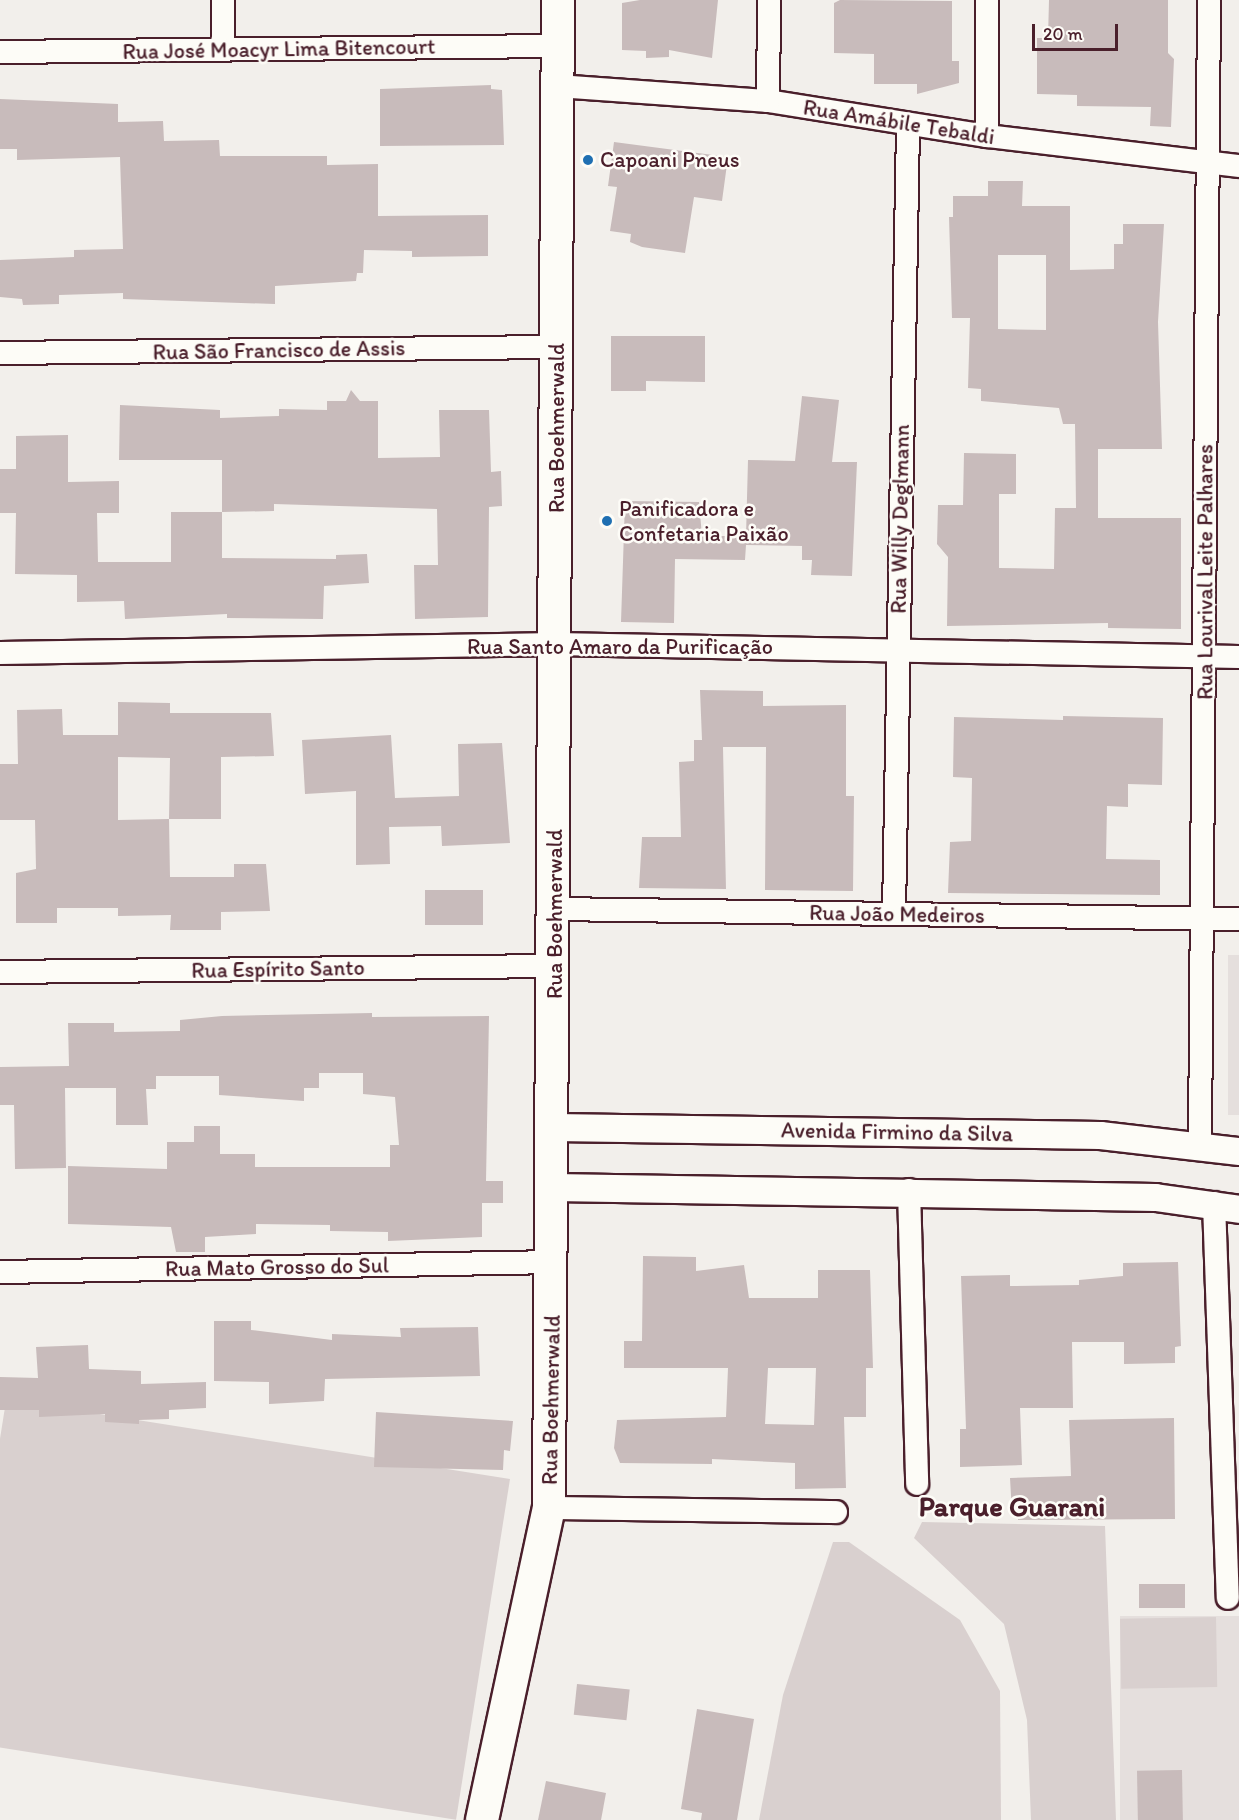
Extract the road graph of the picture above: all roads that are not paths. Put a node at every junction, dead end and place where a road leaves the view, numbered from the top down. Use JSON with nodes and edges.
{"nodes":[{"id":1,"x":223,"y":0,"type":"edge"},
{"id":2,"x":558,"y":0,"type":"edge"},
{"id":3,"x":769,"y":0,"type":"edge"},
{"id":4,"x":987,"y":0,"type":"edge"},
{"id":5,"x":1209,"y":0,"type":"edge"},
{"id":6,"x":558,"y":46,"type":"junction"},
{"id":7,"x":223,"y":49,"type":"junction"},
{"id":8,"x":0,"y":52,"type":"edge"},
{"id":9,"x":558,"y":86,"type":"junction"},
{"id":10,"x":768,"y":101,"type":"junction"},
{"id":11,"x":908,"y":124,"type":"junction"},
{"id":12,"x":987,"y":136,"type":"junction"},
{"id":13,"x":1208,"y":166,"type":"junction"},
{"id":14,"x":1239,"y":166,"type":"edge"},
{"id":15,"x":557,"y":347,"type":"junction"},
{"id":16,"x":0,"y":353,"type":"edge"},
{"id":17,"x":556,"y":644,"type":"junction"},
{"id":18,"x":898,"y":651,"type":"junction"},
{"id":19,"x":0,"y":653,"type":"edge"},
{"id":20,"x":1204,"y":657,"type":"junction"},
{"id":21,"x":1239,"y":657,"type":"edge"},
{"id":22,"x":555,"y":909,"type":"junction"},
{"id":23,"x":894,"y":913,"type":"junction"},
{"id":24,"x":1202,"y":918,"type":"junction"},
{"id":25,"x":1239,"y":919,"type":"edge"},
{"id":26,"x":555,"y":966,"type":"junction"},
{"id":27,"x":0,"y":972,"type":"edge"},
{"id":28,"x":554,"y":1127,"type":"junction"},
{"id":29,"x":1200,"y":1144,"type":"junction"},
{"id":30,"x":1239,"y":1151,"type":"edge"},
{"id":31,"x":554,"y":1187,"type":"junction"},
{"id":32,"x":909,"y":1190,"type":"junction"},
{"id":33,"x":1227,"y":1206,"type":"edge"},
{"id":34,"x":554,"y":1262,"type":"junction"},
{"id":35,"x":0,"y":1272,"type":"edge"},
{"id":36,"x":916,"y":1484,"type":"dead end"},
{"id":37,"x":549,"y":1508,"type":"junction"},
{"id":38,"x":836,"y":1512,"type":"dead end"},
{"id":39,"x":1228,"y":1598,"type":"dead end"},
{"id":40,"x":482,"y":1820,"type":"edge"}],
"edges":[{"from":1,"to":7,"type":"street"},
{"from":2,"to":6,"type":"main road","name":"Rua Boehmerwald"},
{"from":3,"to":10,"type":"street"},
{"from":4,"to":12,"type":"street"},
{"from":5,"to":13,"type":"street","name":"Rua Lourival Leite Palhares"},
{"from":6,"to":7,"type":"street","name":"Rua José Moacyr Lima Bitencourt"},
{"from":6,"to":9,"type":"main road","name":"Rua Boehmerwald"},
{"from":7,"to":8,"type":"street","name":"Rua José Moacyr Lima Bitencourt"},
{"from":9,"to":10,"type":"street","name":"Rua Amábile Tebaldi"},
{"from":9,"to":15,"type":"main road","name":"Rua Boehmerwald"},
{"from":10,"to":11,"type":"street","name":"Rua Amábile Tebaldi"},
{"from":11,"to":12,"type":"street","name":"Rua Amábile Tebaldi"},
{"from":11,"to":18,"type":"street","name":"Rua Willy Deglmann"},
{"from":12,"to":13,"type":"street","name":"Rua Amábile Tebaldi"},
{"from":13,"to":14,"type":"street","name":"Rua Amábile Tebaldi"},
{"from":13,"to":20,"type":"street","name":"Rua Lourival Leite Palhares"},
{"from":15,"to":16,"type":"street","name":"Rua São Francisco de Assis"},
{"from":15,"to":17,"type":"main road","name":"Rua Boehmerwald"},
{"from":17,"to":18,"type":"street","name":"Rua Santo Amaro da Purificação"},
{"from":17,"to":19,"type":"street","name":"Rua Santo Amaro da Purificação"},
{"from":17,"to":22,"type":"main road","name":"Rua Boehmerwald"},
{"from":18,"to":20,"type":"street","name":"Rua Santo Amaro da Purificação"},
{"from":18,"to":23,"type":"street","name":"Rua Willy Deglmann"},
{"from":20,"to":21,"type":"street","name":"Rua Santo Amaro da Purificação"},
{"from":20,"to":24,"type":"street","name":"Rua Lourival Leite Palhares"},
{"from":22,"to":23,"type":"street","name":"Rua João Medeiros"},
{"from":22,"to":26,"type":"main road","name":"Rua Boehmerwald"},
{"from":23,"to":24,"type":"street","name":"Rua João Medeiros"},
{"from":24,"to":25,"type":"street","name":"Rua João Medeiros"},
{"from":24,"to":29,"type":"street","name":"Rua Lourival Leite Palhares"},
{"from":26,"to":27,"type":"street","name":"Rua Espírito Santo"},
{"from":26,"to":28,"type":"main road","name":"Rua Boehmerwald"},
{"from":28,"to":29,"type":"street","name":"Avenida Firmino da Silva"},
{"from":28,"to":31,"type":"main road","name":"Rua Boehmerwald"},
{"from":29,"to":30,"type":"street","name":"Avenida Firmino da Silva"},
{"from":31,"to":32,"type":"street"},
{"from":31,"to":34,"type":"main road","name":"Rua Boehmerwald"},
{"from":32,"to":33,"type":"street"},
{"from":32,"to":36,"type":"street"},
{"from":33,"to":39,"type":"street"},
{"from":34,"to":35,"type":"street","name":"Rua Mato Grosso do Sul"},
{"from":34,"to":37,"type":"main road","name":"Rua Boehmerwald"},
{"from":37,"to":38,"type":"street"},
{"from":37,"to":40,"type":"main road","name":"Rua Boehmerwald"}]}
